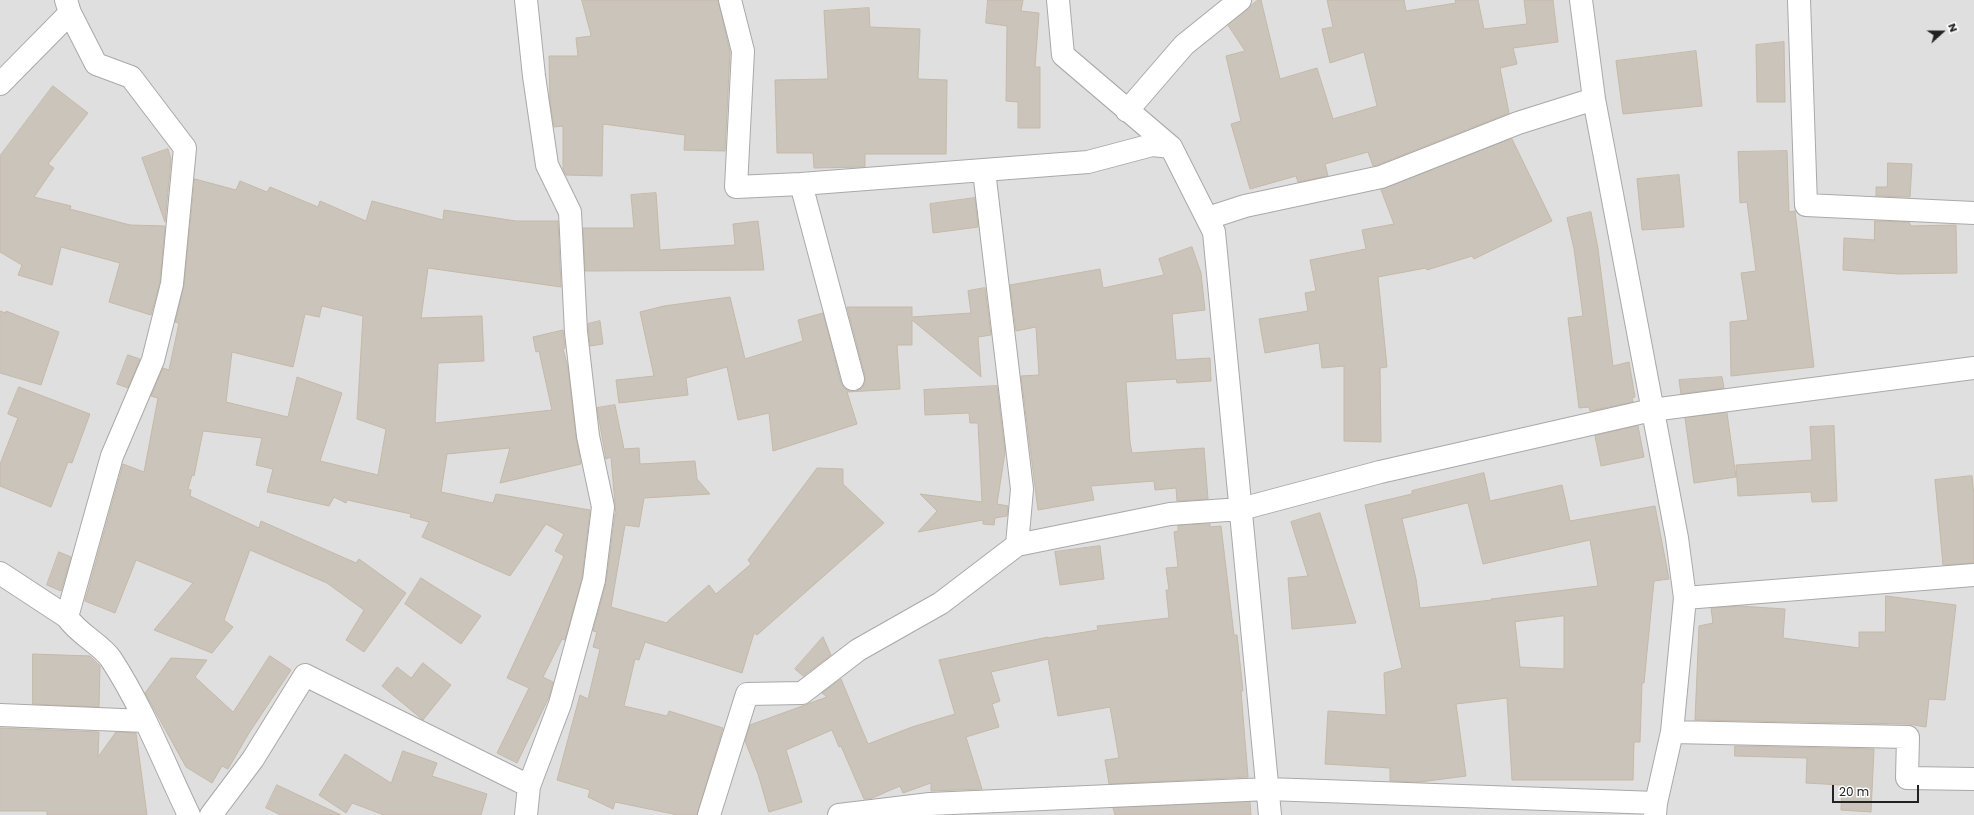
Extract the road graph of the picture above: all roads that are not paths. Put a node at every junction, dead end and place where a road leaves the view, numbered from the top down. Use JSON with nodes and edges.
{"nodes":[{"id":1,"x":526,"y":0,"type":"edge"},
{"id":2,"x":730,"y":0,"type":"edge"},
{"id":3,"x":1058,"y":0,"type":"edge"},
{"id":4,"x":1240,"y":0,"type":"edge"},
{"id":5,"x":1581,"y":0,"type":"edge"},
{"id":6,"x":1798,"y":0,"type":"edge"},
{"id":7,"x":68,"y":6,"type":"edge"},
{"id":8,"x":0,"y":84,"type":"edge"},
{"id":9,"x":1594,"y":99,"type":"junction"},
{"id":10,"x":1127,"y":111,"type":"junction"},
{"id":11,"x":1170,"y":147,"type":"junction"},
{"id":12,"x":984,"y":171,"type":"junction"},
{"id":13,"x":801,"y":184,"type":"junction"},
{"id":14,"x":1974,"y":213,"type":"edge"},
{"id":15,"x":1208,"y":218,"type":"junction"},
{"id":16,"x":1974,"y":368,"type":"edge"},
{"id":17,"x":853,"y":379,"type":"dead end"},
{"id":18,"x":1652,"y":410,"type":"junction"},
{"id":19,"x":1241,"y":508,"type":"junction"},
{"id":20,"x":1017,"y":545,"type":"junction"},
{"id":21,"x":0,"y":573,"type":"edge"},
{"id":22,"x":1974,"y":575,"type":"edge"},
{"id":23,"x":1685,"y":598,"type":"junction"},
{"id":24,"x":67,"y":617,"type":"junction"},
{"id":25,"x":0,"y":714,"type":"edge"},
{"id":26,"x":145,"y":721,"type":"junction"},
{"id":27,"x":1672,"y":732,"type":"junction"},
{"id":28,"x":1974,"y":779,"type":"edge"},
{"id":29,"x":529,"y":786,"type":"junction"},
{"id":30,"x":1268,"y":789,"type":"junction"},
{"id":31,"x":1655,"y":809,"type":"edge"},
{"id":32,"x":190,"y":815,"type":"edge"},
{"id":33,"x":211,"y":815,"type":"edge"},
{"id":34,"x":526,"y":815,"type":"edge"},
{"id":35,"x":709,"y":815,"type":"edge"},
{"id":36,"x":839,"y":815,"type":"edge"},
{"id":37,"x":1270,"y":815,"type":"edge"}],
"edges":[{"from":1,"to":29,"type":"street"},
{"from":2,"to":13,"type":"street"},
{"from":3,"to":10,"type":"street"},
{"from":4,"to":10,"type":"street"},
{"from":5,"to":9,"type":"street"},
{"from":6,"to":14,"type":"street"},
{"from":7,"to":8,"type":"street"},
{"from":7,"to":24,"type":"street"},
{"from":9,"to":15,"type":"street"},
{"from":9,"to":18,"type":"street"},
{"from":10,"to":11,"type":"street"},
{"from":11,"to":12,"type":"street"},
{"from":11,"to":15,"type":"street"},
{"from":12,"to":13,"type":"street"},
{"from":12,"to":20,"type":"street"},
{"from":13,"to":17,"type":"street"},
{"from":15,"to":19,"type":"street"},
{"from":16,"to":18,"type":"street"},
{"from":18,"to":19,"type":"street"},
{"from":18,"to":23,"type":"street"},
{"from":19,"to":20,"type":"street"},
{"from":19,"to":30,"type":"street"},
{"from":20,"to":35,"type":"street"},
{"from":21,"to":24,"type":"street"},
{"from":22,"to":23,"type":"street"},
{"from":23,"to":27,"type":"street"},
{"from":24,"to":26,"type":"street"},
{"from":25,"to":26,"type":"street"},
{"from":26,"to":32,"type":"street"},
{"from":27,"to":28,"type":"street"},
{"from":27,"to":31,"type":"street"},
{"from":29,"to":33,"type":"street"},
{"from":29,"to":34,"type":"street"},
{"from":30,"to":31,"type":"street"},
{"from":30,"to":36,"type":"street"},
{"from":30,"to":37,"type":"street"}]}
